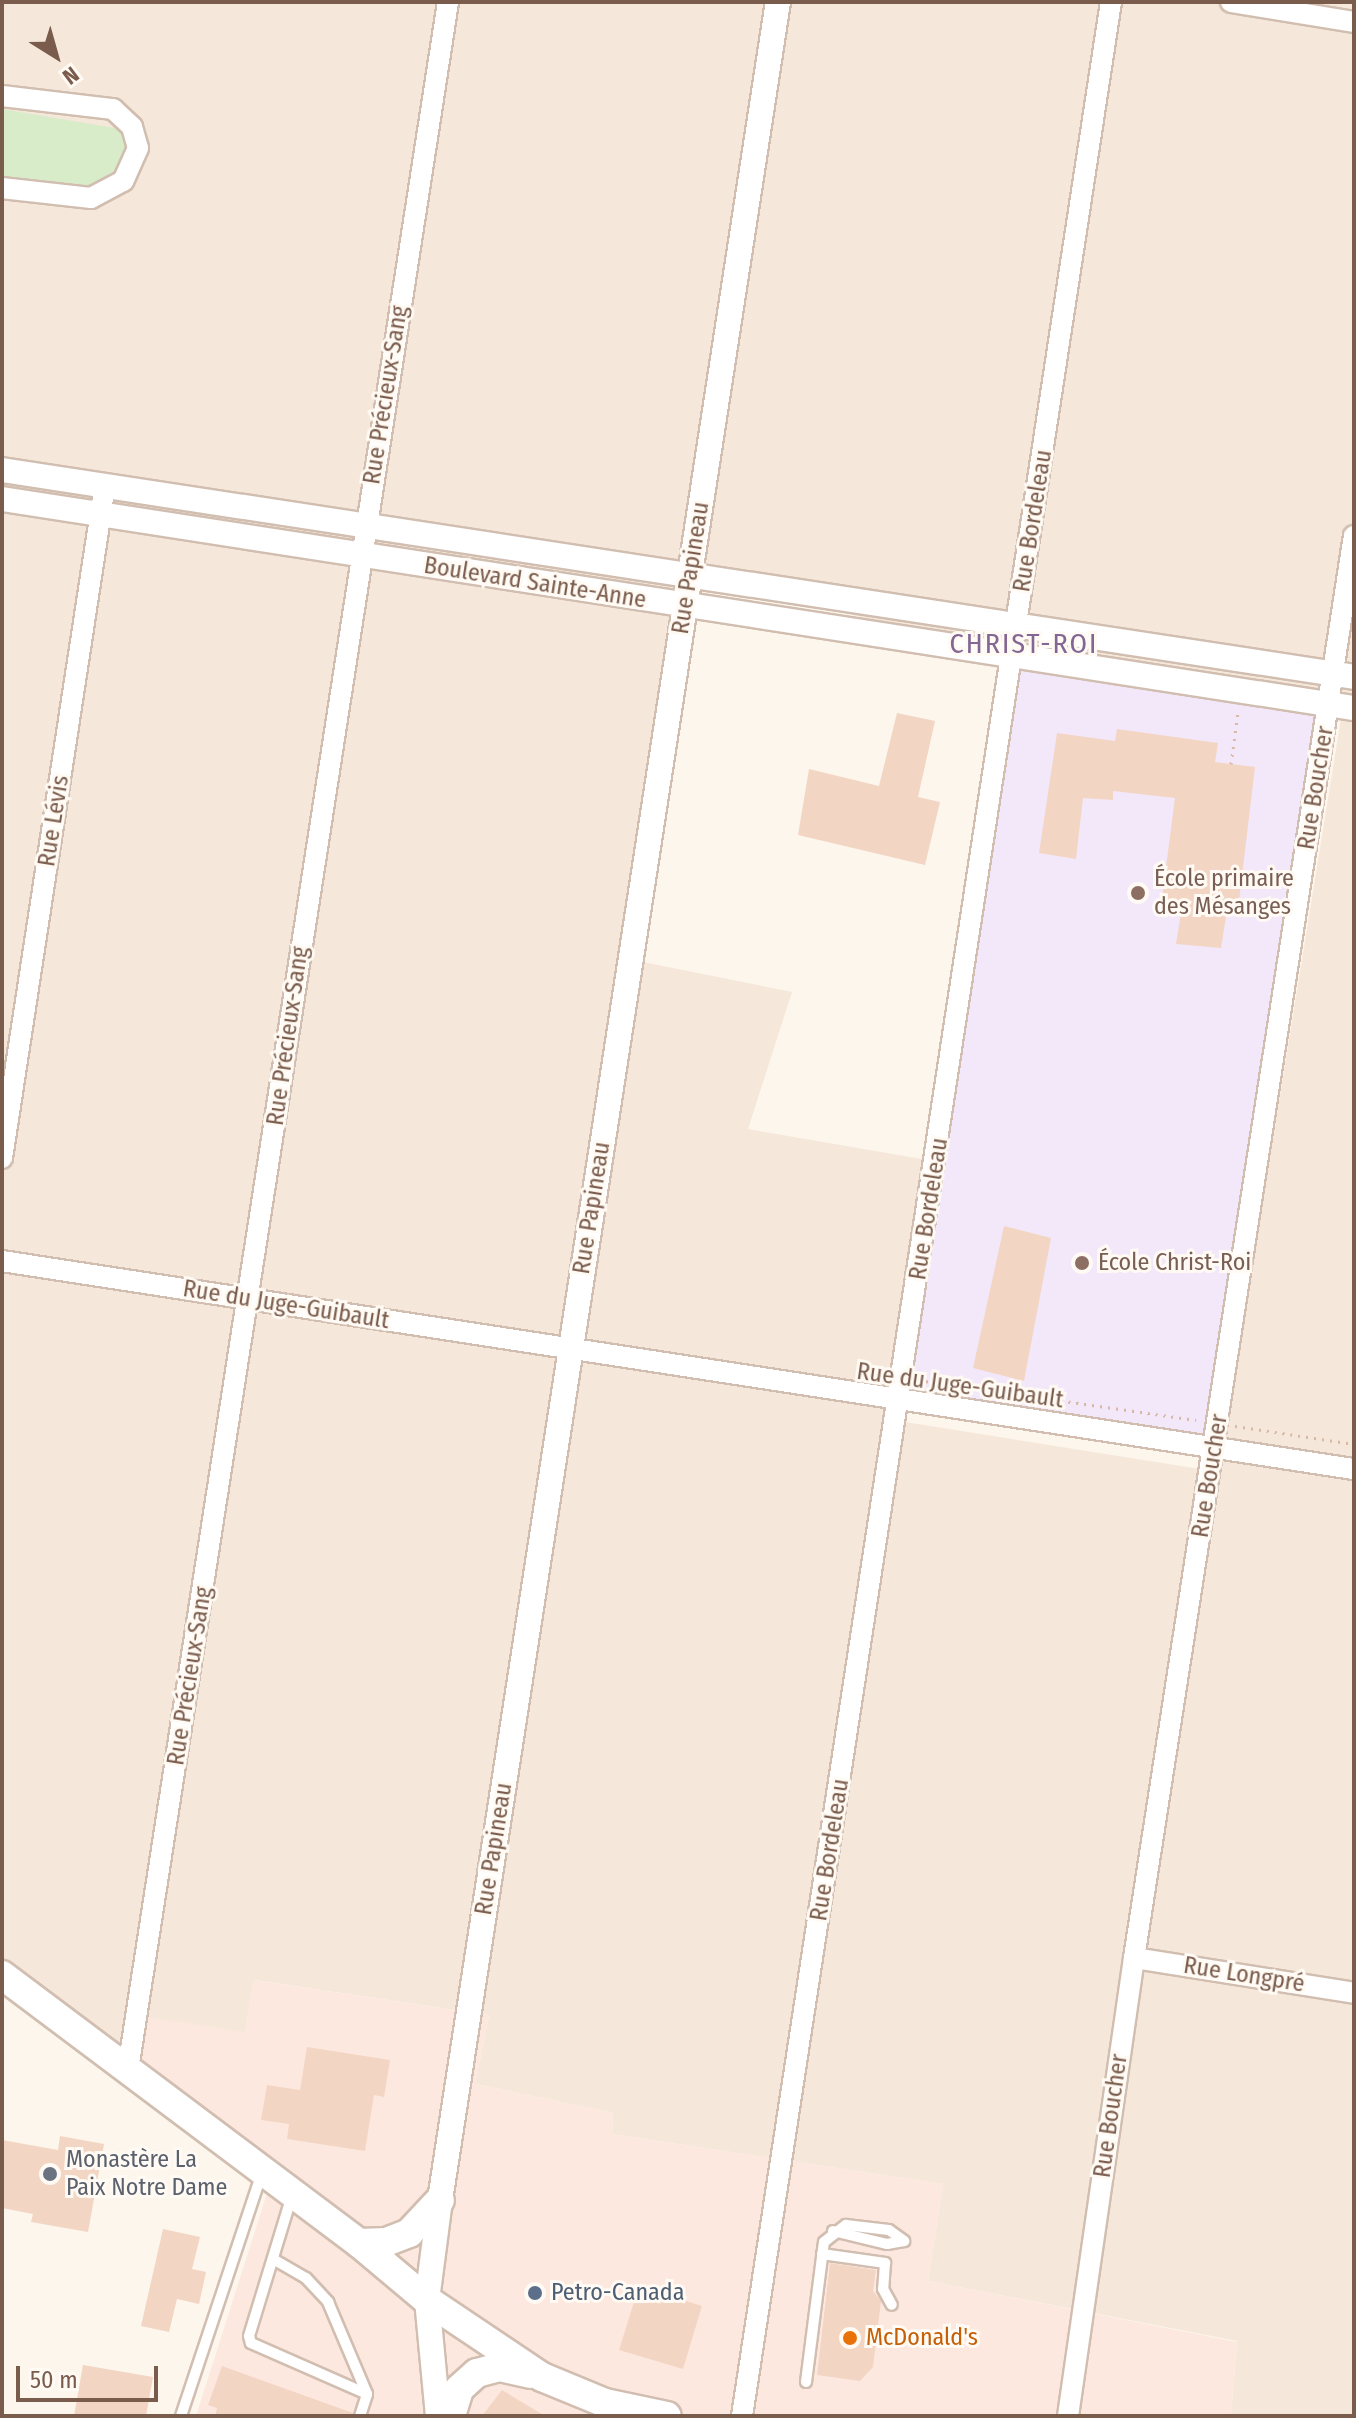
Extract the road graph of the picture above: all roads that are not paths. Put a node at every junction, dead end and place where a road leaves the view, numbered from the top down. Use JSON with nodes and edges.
{"nodes":[{"id":1,"x":448,"y":2,"type":"edge"},
{"id":2,"x":778,"y":2,"type":"edge"},
{"id":3,"x":1111,"y":2,"type":"edge"},
{"id":4,"x":1231,"y":2,"type":"edge"},
{"id":5,"x":1354,"y":22,"type":"edge"},
{"id":6,"x":2,"y":96,"type":"edge"},
{"id":7,"x":2,"y":188,"type":"edge"},
{"id":8,"x":2,"y":470,"type":"edge"},
{"id":9,"x":105,"y":485,"type":"junction"},
{"id":10,"x":2,"y":499,"type":"edge"},
{"id":11,"x":101,"y":515,"type":"junction"},
{"id":12,"x":364,"y":526,"type":"junction"},
{"id":13,"x":1354,"y":536,"type":"edge"},
{"id":14,"x":360,"y":554,"type":"junction"},
{"id":15,"x":689,"y":578,"type":"junction"},
{"id":16,"x":685,"y":607,"type":"junction"},
{"id":17,"x":1017,"y":628,"type":"junction"},
{"id":18,"x":1012,"y":657,"type":"junction"},
{"id":19,"x":1344,"y":676,"type":"edge"},
{"id":20,"x":1328,"y":704,"type":"junction"},
{"id":21,"x":1354,"y":708,"type":"edge"},
{"id":22,"x":2,"y":1158,"type":"edge"},
{"id":23,"x":2,"y":1261,"type":"edge"},
{"id":24,"x":249,"y":1300,"type":"junction"},
{"id":25,"x":571,"y":1349,"type":"junction"},
{"id":26,"x":901,"y":1400,"type":"junction"},
{"id":27,"x":1215,"y":1448,"type":"junction"},
{"id":28,"x":1354,"y":1469,"type":"edge"},
{"id":29,"x":1134,"y":1958,"type":"junction"},
{"id":30,"x":2,"y":1975,"type":"edge"},
{"id":31,"x":1354,"y":1993,"type":"edge"},
{"id":32,"x":128,"y":2069,"type":"junction"},
{"id":33,"x":262,"y":2170,"type":"junction"},
{"id":34,"x":293,"y":2193,"type":"junction"},
{"id":35,"x":440,"y":2200,"type":"junction"},
{"id":36,"x":904,"y":2241,"type":"dead end"},
{"id":37,"x":359,"y":2243,"type":"junction"},
{"id":38,"x":822,"y":2254,"type":"junction"},
{"id":39,"x":273,"y":2259,"type":"junction"},
{"id":40,"x":427,"y":2300,"type":"junction"},
{"id":41,"x":892,"y":2305,"type":"dead end"},
{"id":42,"x":542,"y":2377,"type":"junction"},
{"id":43,"x":806,"y":2382,"type":"dead end"},
{"id":44,"x":367,"y":2394,"type":"junction"},
{"id":45,"x":181,"y":2416,"type":"edge"},
{"id":46,"x":360,"y":2416,"type":"edge"},
{"id":47,"x":438,"y":2416,"type":"edge"},
{"id":48,"x":451,"y":2416,"type":"edge"},
{"id":49,"x":667,"y":2416,"type":"edge"},
{"id":50,"x":742,"y":2416,"type":"edge"},
{"id":51,"x":1068,"y":2416,"type":"edge"}],
"edges":[{"from":1,"to":12,"type":"street","name":"Rue Précieux-Sang"},
{"from":2,"to":15,"type":"street","name":"Rue Papineau"},
{"from":3,"to":17,"type":"street","name":"Rue Bordeleau"},
{"from":4,"to":5,"type":"street"},
{"from":6,"to":7,"type":"street"},
{"from":8,"to":9,"type":"street","name":"Boulevard Sainte-Anne"},
{"from":9,"to":11,"type":"street","name":"Rue Lévis"},
{"from":9,"to":12,"type":"street","name":"Boulevard Sainte-Anne"},
{"from":10,"to":11,"type":"street","name":"Boulevard Sainte-Anne"},
{"from":11,"to":14,"type":"street","name":"Boulevard Sainte-Anne"},
{"from":11,"to":22,"type":"street","name":"Rue Lévis"},
{"from":12,"to":14,"type":"street","name":"Rue Précieux-Sang"},
{"from":12,"to":15,"type":"street","name":"Boulevard Sainte-Anne"},
{"from":13,"to":19,"type":"street","name":"Rue Boucher"},
{"from":14,"to":16,"type":"street","name":"Boulevard Sainte-Anne"},
{"from":14,"to":24,"type":"street","name":"Rue Précieux-Sang"},
{"from":15,"to":16,"type":"street","name":"Rue Papineau"},
{"from":15,"to":17,"type":"street","name":"Boulevard Sainte-Anne"},
{"from":16,"to":18,"type":"street","name":"Boulevard Sainte-Anne"},
{"from":16,"to":25,"type":"street","name":"Rue Papineau"},
{"from":17,"to":18,"type":"street","name":"Rue Bordeleau"},
{"from":17,"to":19,"type":"street","name":"Boulevard Sainte-Anne"},
{"from":18,"to":20,"type":"street","name":"Boulevard Sainte-Anne"},
{"from":18,"to":26,"type":"street","name":"Rue Bordeleau"},
{"from":19,"to":20,"type":"street","name":"Rue Boucher"},
{"from":20,"to":21,"type":"street","name":"Boulevard Sainte-Anne"},
{"from":20,"to":27,"type":"street","name":"Rue Boucher"},
{"from":23,"to":24,"type":"street","name":"Rue du Juge-Guibault"},
{"from":24,"to":25,"type":"street","name":"Rue du Juge-Guibault"},
{"from":24,"to":32,"type":"street","name":"Rue Précieux-Sang"},
{"from":25,"to":26,"type":"street","name":"Rue du Juge-Guibault"},
{"from":25,"to":35,"type":"street","name":"Rue Papineau"},
{"from":26,"to":27,"type":"street","name":"Rue du Juge-Guibault"},
{"from":26,"to":50,"type":"street","name":"Rue Bordeleau"},
{"from":27,"to":28,"type":"street","name":"Rue du Juge-Guibault"},
{"from":27,"to":29,"type":"street","name":"Rue Boucher"},
{"from":29,"to":31,"type":"street","name":"Rue Longpré"},
{"from":29,"to":51,"type":"street","name":"Rue Boucher"},
{"from":30,"to":32,"type":"main road"},
{"from":32,"to":33,"type":"main road"},
{"from":33,"to":34,"type":"main road"},
{"from":33,"to":45,"type":"lane"},
{"from":34,"to":37,"type":"main road"},
{"from":34,"to":39,"type":"lane"},
{"from":35,"to":37,"type":"main road"},
{"from":35,"to":40,"type":"street","name":"Rue Papineau"},
{"from":36,"to":38,"type":"lane"},
{"from":37,"to":40,"type":"main road"},
{"from":38,"to":41,"type":"lane"},
{"from":38,"to":43,"type":"lane"},
{"from":39,"to":44,"type":"lane"},
{"from":39,"to":44,"type":"lane"},
{"from":40,"to":42,"type":"main road"},
{"from":40,"to":47,"type":"street","name":"Rue Papineau"},
{"from":42,"to":48,"type":"main road"},
{"from":42,"to":49,"type":"main road"},
{"from":44,"to":46,"type":"lane"}]}
